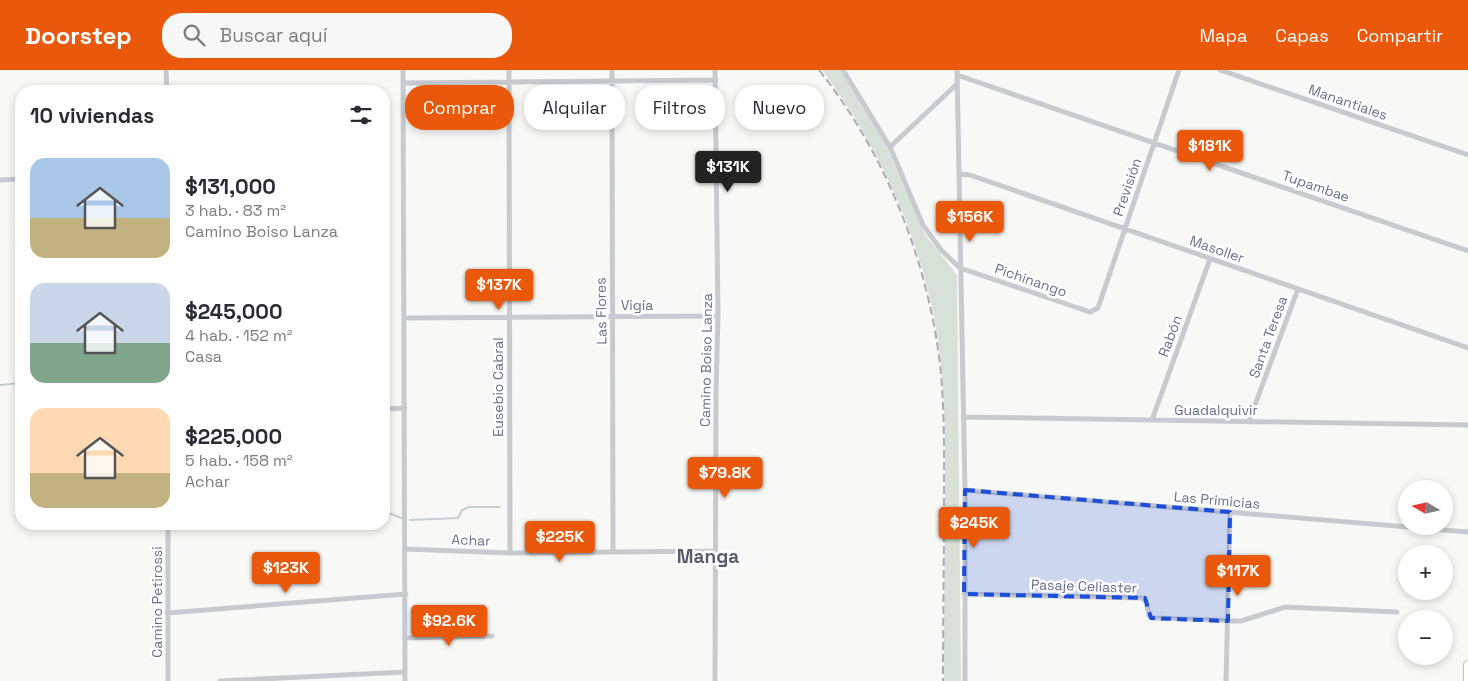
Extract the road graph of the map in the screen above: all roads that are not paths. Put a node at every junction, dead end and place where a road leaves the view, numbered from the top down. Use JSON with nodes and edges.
{"nodes":[{"id":1,"x":166,"y":70,"type":"edge"},
{"id":2,"x":403,"y":70,"type":"edge"},
{"id":3,"x":509,"y":70,"type":"edge"},
{"id":4,"x":612,"y":70,"type":"edge"},
{"id":5,"x":715,"y":70,"type":"edge"},
{"id":6,"x":843,"y":70,"type":"edge"},
{"id":7,"x":1179,"y":70,"type":"edge"},
{"id":8,"x":1220,"y":70,"type":"edge"},
{"id":9,"x":957,"y":73,"type":"edge"},
{"id":10,"x":716,"y":80,"type":"junction"},
{"id":11,"x":612,"y":81,"type":"junction"},
{"id":12,"x":509,"y":82,"type":"junction"},
{"id":13,"x":403,"y":83,"type":"junction"},
{"id":14,"x":957,"y":84,"type":"junction"},
{"id":15,"x":167,"y":85,"type":"edge"},
{"id":16,"x":1154,"y":142,"type":"junction"},
{"id":17,"x":890,"y":147,"type":"junction"},
{"id":18,"x":1468,"y":156,"type":"edge"},
{"id":19,"x":959,"y":174,"type":"junction"},
{"id":20,"x":15,"y":179,"type":"edge"},
{"id":21,"x":0,"y":180,"type":"edge"},
{"id":22,"x":1125,"y":229,"type":"junction"},
{"id":23,"x":1468,"y":251,"type":"edge"},
{"id":24,"x":1210,"y":259,"type":"junction"},
{"id":25,"x":960,"y":268,"type":"junction"},
{"id":26,"x":1298,"y":289,"type":"junction"},
{"id":27,"x":1095,"y":311,"type":"joint"},
{"id":28,"x":718,"y":316,"type":"junction"},
{"id":29,"x":613,"y":317,"type":"junction"},
{"id":30,"x":405,"y":318,"type":"junction"},
{"id":31,"x":509,"y":318,"type":"junction"},
{"id":32,"x":1468,"y":348,"type":"edge"},
{"id":33,"x":405,"y":408,"type":"junction"},
{"id":34,"x":390,"y":409,"type":"edge"},
{"id":35,"x":963,"y":417,"type":"junction"},
{"id":36,"x":1152,"y":420,"type":"junction"},
{"id":37,"x":1249,"y":421,"type":"junction"},
{"id":38,"x":1468,"y":425,"type":"edge"},
{"id":39,"x":965,"y":490,"type":"junction"},
{"id":40,"x":1230,"y":512,"type":"junction"},
{"id":41,"x":168,"y":530,"type":"edge"},
{"id":42,"x":1468,"y":532,"type":"edge"},
{"id":43,"x":405,"y":549,"type":"junction"},
{"id":44,"x":715,"y":551,"type":"junction"},
{"id":45,"x":613,"y":552,"type":"junction"},
{"id":46,"x":510,"y":553,"type":"junction"},
{"id":47,"x":406,"y":594,"type":"junction"},
{"id":48,"x":964,"y":594,"type":"junction"},
{"id":49,"x":1398,"y":612,"type":"dead end"},
{"id":50,"x":167,"y":613,"type":"junction"},
{"id":51,"x":1228,"y":621,"type":"junction"},
{"id":52,"x":492,"y":636,"type":"dead end"},
{"id":53,"x":406,"y":638,"type":"junction"},
{"id":54,"x":1468,"y":665,"type":"edge"},
{"id":55,"x":405,"y":672,"type":"junction"},
{"id":56,"x":320,"y":678,"type":"edge"},
{"id":57,"x":234,"y":680,"type":"edge"},
{"id":58,"x":168,"y":681,"type":"edge"},
{"id":59,"x":220,"y":681,"type":"edge"},
{"id":60,"x":405,"y":681,"type":"edge"},
{"id":61,"x":715,"y":681,"type":"edge"},
{"id":62,"x":965,"y":681,"type":"edge"},
{"id":63,"x":1226,"y":681,"type":"edge"},
{"id":64,"x":1468,"y":681,"type":"edge"}],
"edges":[{"from":1,"to":15,"type":"street"},
{"from":2,"to":13,"type":"street"},
{"from":3,"to":12,"type":"street","name":"Eusebio Cabral"},
{"from":4,"to":11,"type":"street","name":"Las Flores"},
{"from":5,"to":10,"type":"street","name":"Camino Boiso Lanza"},
{"from":6,"to":17,"type":"street"},
{"from":7,"to":16,"type":"street","name":"Previsión"},
{"from":8,"to":18,"type":"street","name":"Manantiales"},
{"from":9,"to":14,"type":"street"},
{"from":9,"to":16,"type":"street","name":"Tupambae"},
{"from":10,"to":11,"type":"street"},
{"from":10,"to":28,"type":"street","name":"Camino Boiso Lanza"},
{"from":11,"to":12,"type":"street"},
{"from":11,"to":29,"type":"street","name":"Las Flores"},
{"from":12,"to":13,"type":"street"},
{"from":12,"to":31,"type":"street","name":"Eusebio Cabral"},
{"from":13,"to":30,"type":"street"},
{"from":14,"to":17,"type":"street"},
{"from":14,"to":19,"type":"street"},
{"from":16,"to":22,"type":"street","name":"Previsión"},
{"from":16,"to":23,"type":"street","name":"Tupambae"},
{"from":17,"to":25,"type":"street"},
{"from":19,"to":22,"type":"street","name":"Masoller"},
{"from":19,"to":25,"type":"street"},
{"from":20,"to":21,"type":"street"},
{"from":22,"to":24,"type":"street","name":"Masoller"},
{"from":22,"to":27,"type":"street","name":"Previsión"},
{"from":24,"to":26,"type":"street","name":"Masoller"},
{"from":24,"to":36,"type":"street","name":"Rabón"},
{"from":25,"to":27,"type":"street","name":"Pichinango"},
{"from":25,"to":35,"type":"street"},
{"from":26,"to":32,"type":"street","name":"Masoller"},
{"from":26,"to":37,"type":"street","name":"Santa Teresa"},
{"from":28,"to":29,"type":"street","name":"Vigía"},
{"from":28,"to":44,"type":"street","name":"Camino Boiso Lanza"},
{"from":29,"to":31,"type":"street","name":"Vigía"},
{"from":29,"to":45,"type":"street","name":"Las Flores"},
{"from":30,"to":31,"type":"street","name":"Vigía"},
{"from":30,"to":33,"type":"street"},
{"from":31,"to":46,"type":"street","name":"Eusebio Cabral"},
{"from":33,"to":34,"type":"street"},
{"from":33,"to":43,"type":"street"},
{"from":35,"to":36,"type":"street","name":"Guadalquivir"},
{"from":35,"to":39,"type":"street"},
{"from":36,"to":37,"type":"street","name":"Guadalquivir"},
{"from":37,"to":38,"type":"street","name":"Guadalquivir"},
{"from":39,"to":40,"type":"street","name":"Las Primicias"},
{"from":39,"to":48,"type":"street"},
{"from":40,"to":42,"type":"street","name":"Las Primicias"},
{"from":40,"to":51,"type":"street"},
{"from":41,"to":50,"type":"street","name":"Camino Petirossi"},
{"from":43,"to":46,"type":"street","name":"Achar"},
{"from":43,"to":47,"type":"street"},
{"from":44,"to":45,"type":"street","name":"Achar"},
{"from":44,"to":61,"type":"street","name":"Camino Boiso Lanza"},
{"from":45,"to":46,"type":"street","name":"Achar"},
{"from":47,"to":50,"type":"street"},
{"from":47,"to":53,"type":"street"},
{"from":48,"to":51,"type":"street","name":"Pasaje Celiaster"},
{"from":48,"to":62,"type":"street"},
{"from":49,"to":51,"type":"street","name":"Pasaje Celiaster"},
{"from":50,"to":58,"type":"street","name":"Camino Petirossi"},
{"from":51,"to":63,"type":"street"},
{"from":52,"to":53,"type":"street"},
{"from":53,"to":55,"type":"street"},
{"from":54,"to":64,"type":"street"},
{"from":55,"to":56,"type":"street"},
{"from":55,"to":60,"type":"street"},
{"from":56,"to":57,"type":"street"},
{"from":57,"to":59,"type":"street"}]}
